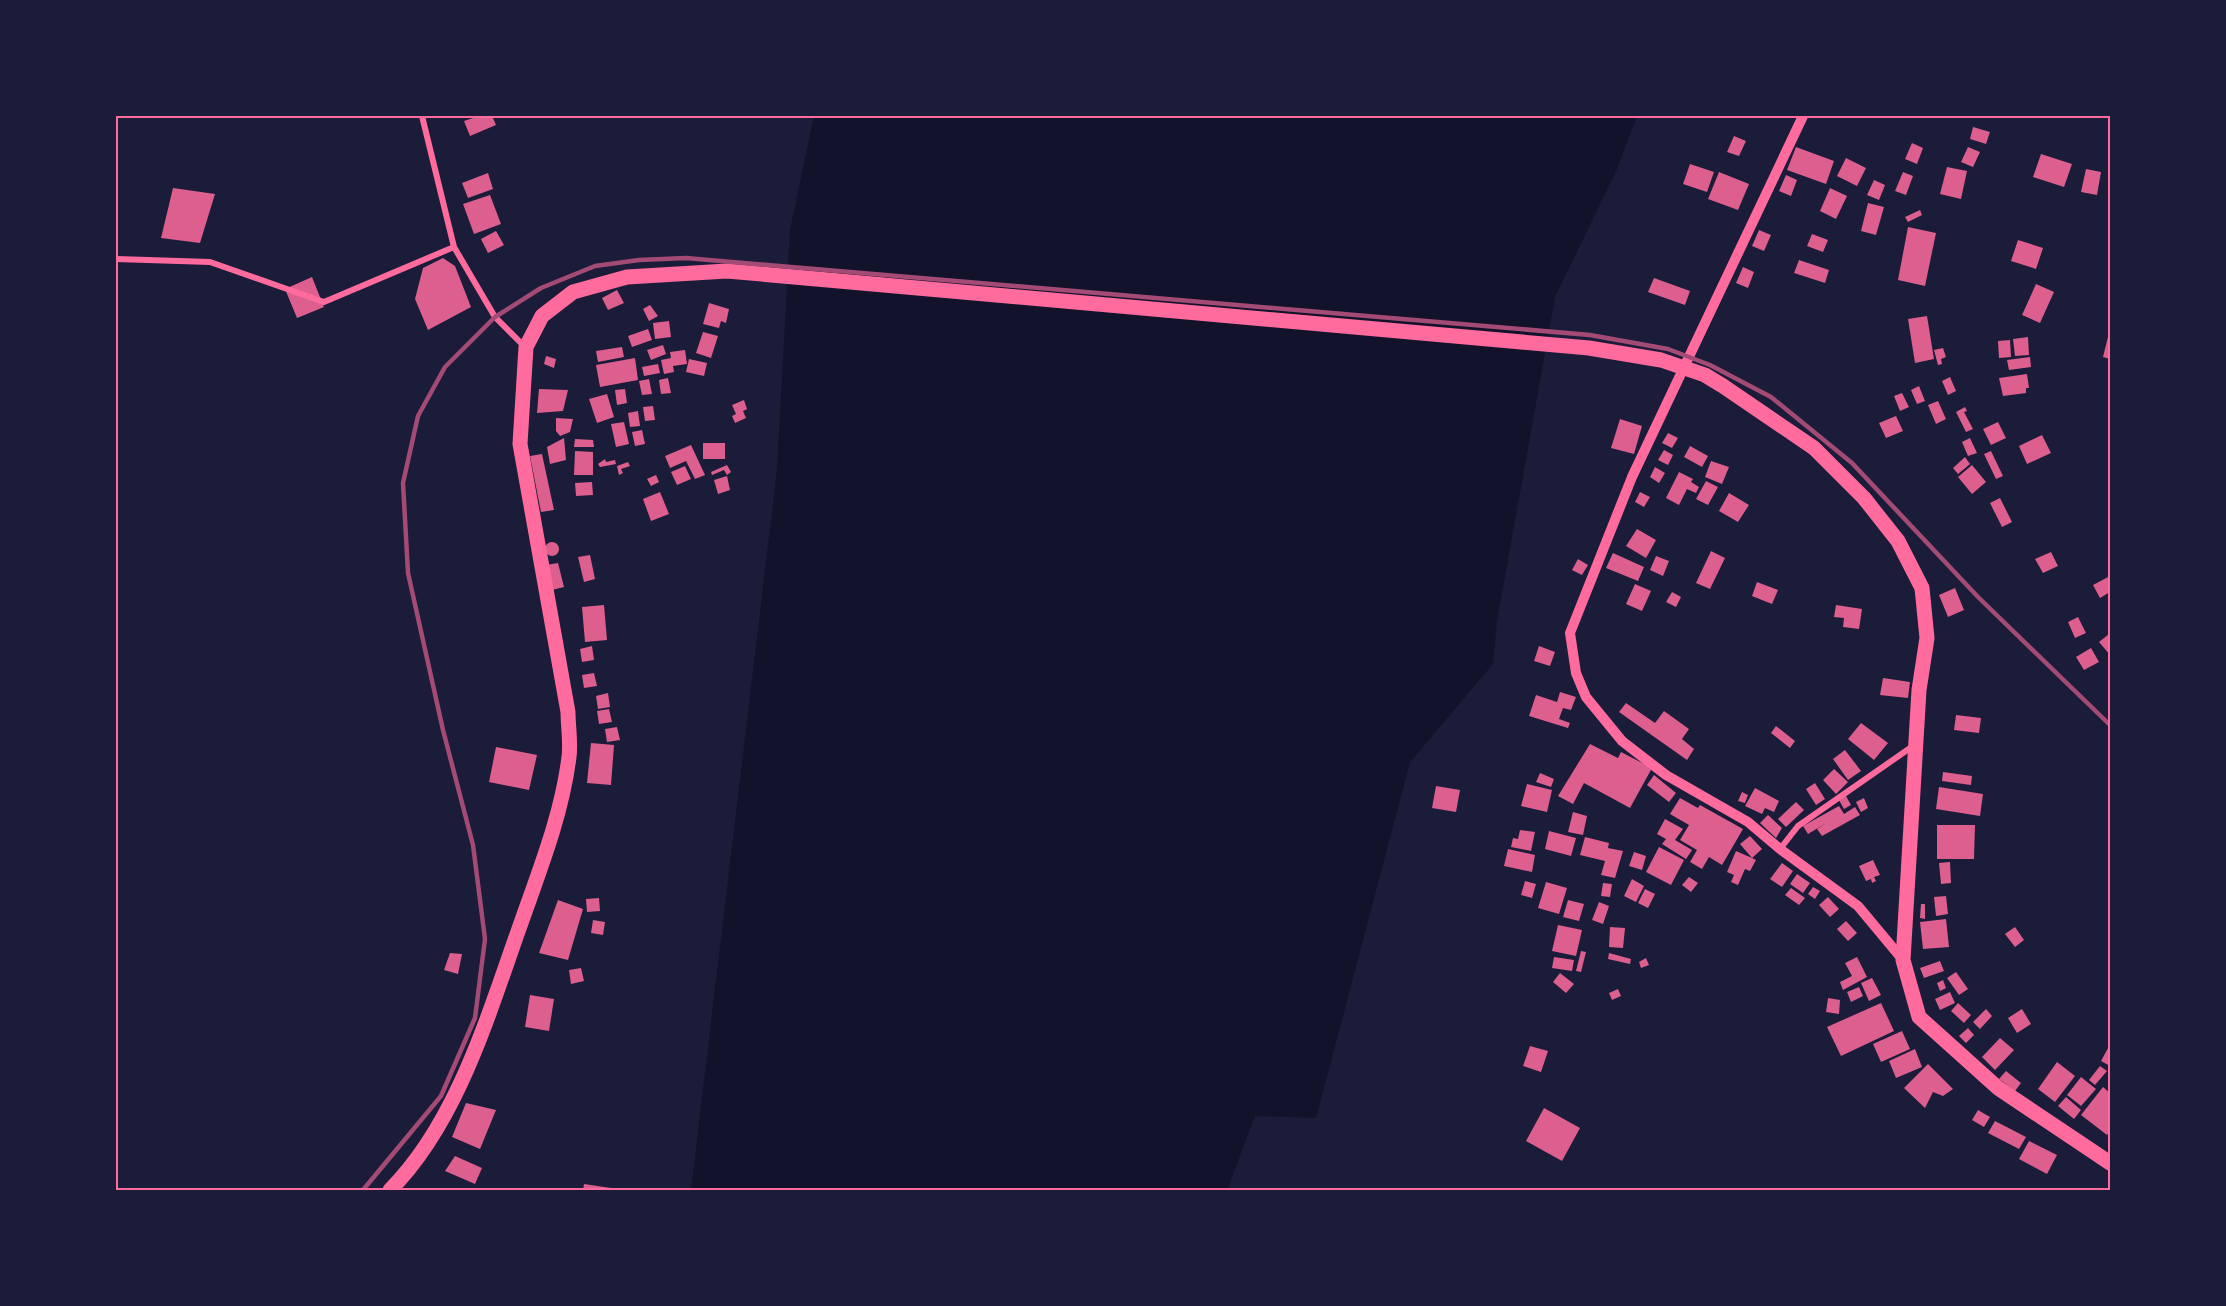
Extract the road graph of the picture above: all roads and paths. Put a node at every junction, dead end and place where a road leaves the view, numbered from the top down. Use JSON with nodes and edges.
{"nodes":[{"id":1,"x":422,"y":116,"type":"edge"},
{"id":2,"x":1803,"y":116,"type":"edge"},
{"id":3,"x":454,"y":247,"type":"junction"},
{"id":4,"x":116,"y":259,"type":"edge"},
{"id":5,"x":526,"y":347,"type":"junction"},
{"id":6,"x":1916,"y":744,"type":"junction"},
{"id":7,"x":1780,"y":849,"type":"junction"},
{"id":8,"x":1903,"y":960,"type":"junction"},
{"id":9,"x":2110,"y":1163,"type":"edge"},
{"id":10,"x":390,"y":1191,"type":"edge"}],
"edges":[{"from":1,"to":3,"type":"street"},
{"from":2,"to":7,"type":"street"},
{"from":3,"to":4,"type":"street"},
{"from":3,"to":5,"type":"street"},
{"from":5,"to":6,"type":"main road"},
{"from":5,"to":10,"type":"main road"},
{"from":6,"to":7,"type":"street"},
{"from":6,"to":8,"type":"main road"},
{"from":7,"to":8,"type":"street"},
{"from":8,"to":9,"type":"main road"}]}
